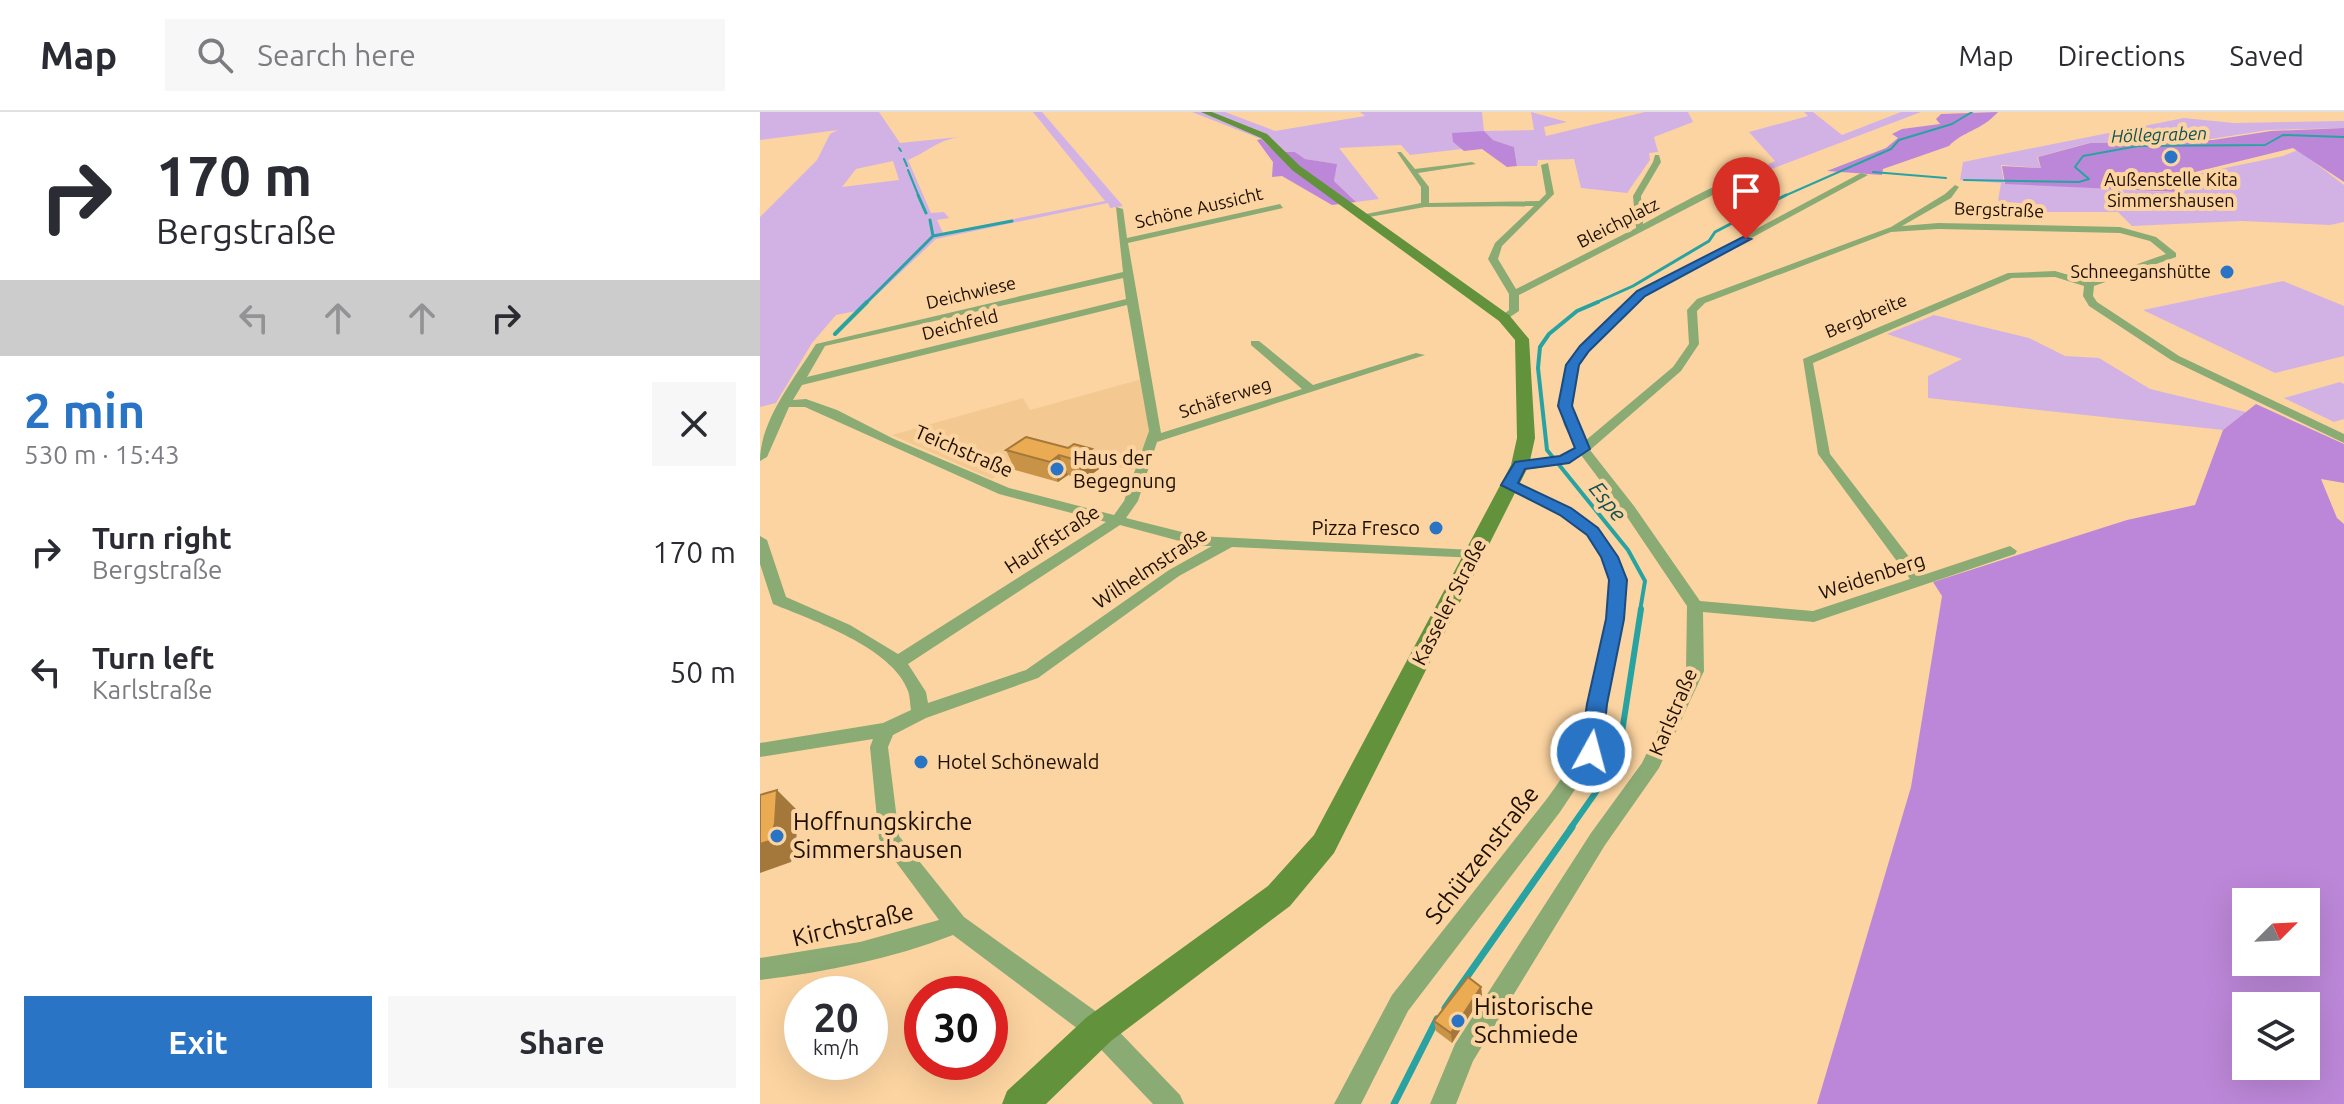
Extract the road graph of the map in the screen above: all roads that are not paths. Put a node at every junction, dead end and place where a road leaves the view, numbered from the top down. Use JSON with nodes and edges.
{"nodes":[{"id":1,"x":1205,"y":112,"type":"edge"},
{"id":2,"x":1399,"y":153,"type":"dead end"},
{"id":3,"x":1657,"y":156,"type":"dead end"},
{"id":4,"x":1472,"y":164,"type":"dead end"},
{"id":5,"x":1545,"y":165,"type":"dead end"},
{"id":6,"x":1764,"y":169,"type":"dead end"},
{"id":7,"x":1413,"y":171,"type":"junction"},
{"id":8,"x":1864,"y":175,"type":"dead end"},
{"id":9,"x":1955,"y":187,"type":"dead end"},
{"id":10,"x":1540,"y":203,"type":"junction"},
{"id":11,"x":1425,"y":205,"type":"junction"},
{"id":12,"x":1280,"y":206,"type":"dead end"},
{"id":13,"x":1119,"y":209,"type":"dead end"},
{"id":14,"x":1361,"y":217,"type":"junction"},
{"id":15,"x":1642,"y":229,"type":"junction"},
{"id":16,"x":1890,"y":230,"type":"junction"},
{"id":17,"x":1124,"y":241,"type":"junction"},
{"id":18,"x":1127,"y":274,"type":"junction"},
{"id":19,"x":2089,"y":284,"type":"junction"},
{"id":20,"x":1514,"y":294,"type":"junction"},
{"id":21,"x":1131,"y":301,"type":"junction"},
{"id":22,"x":1504,"y":318,"type":"junction"},
{"id":23,"x":1255,"y":343,"type":"dead end"},
{"id":24,"x":1420,"y":355,"type":"dead end"},
{"id":25,"x":798,"y":383,"type":"junction"},
{"id":26,"x":1310,"y":389,"type":"junction"},
{"id":27,"x":785,"y":404,"type":"junction"},
{"id":28,"x":2344,"y":439,"type":"edge"},
{"id":29,"x":1152,"y":440,"type":"junction"},
{"id":30,"x":1583,"y":449,"type":"junction"},
{"id":31,"x":760,"y":457,"type":"edge"},
{"id":32,"x":1525,"y":470,"type":"junction"},
{"id":33,"x":1118,"y":520,"type":"junction"},
{"id":34,"x":760,"y":540,"type":"edge"},
{"id":35,"x":1227,"y":544,"type":"junction"},
{"id":36,"x":2010,"y":551,"type":"dead end"},
{"id":37,"x":1473,"y":555,"type":"junction"},
{"id":38,"x":1920,"y":581,"type":"junction"},
{"id":39,"x":1695,"y":606,"type":"junction"},
{"id":40,"x":899,"y":662,"type":"junction"},
{"id":41,"x":920,"y":713,"type":"junction"},
{"id":42,"x":886,"y":730,"type":"junction"},
{"id":43,"x":760,"y":750,"type":"edge"},
{"id":44,"x":956,"y":924,"type":"junction"},
{"id":45,"x":760,"y":969,"type":"edge"},
{"id":46,"x":1099,"y":1029,"type":"junction"},
{"id":47,"x":1020,"y":1104,"type":"edge"},
{"id":48,"x":1171,"y":1104,"type":"edge"},
{"id":49,"x":1347,"y":1104,"type":"edge"},
{"id":50,"x":1443,"y":1104,"type":"edge"}],
"edges":[{"from":1,"to":14,"type":"street","name":"Kasseler Straße"},
{"from":2,"to":7,"type":"street"},
{"from":3,"to":15,"type":"street"},
{"from":4,"to":7,"type":"street"},
{"from":5,"to":10,"type":"street"},
{"from":6,"to":15,"type":"street","name":"Bleichplatz"},
{"from":7,"to":11,"type":"street"},
{"from":8,"to":30,"type":"street"},
{"from":9,"to":16,"type":"street"},
{"from":10,"to":11,"type":"street"},
{"from":10,"to":20,"type":"street"},
{"from":11,"to":14,"type":"street"},
{"from":12,"to":17,"type":"street","name":"Schöne Aussicht"},
{"from":13,"to":17,"type":"street","name":"Hauffstraße"},
{"from":14,"to":22,"type":"street","name":"Kasseler Straße"},
{"from":15,"to":20,"type":"street","name":"Bleichplatz"},
{"from":16,"to":19,"type":"street","name":"Bergstraße"},
{"from":16,"to":30,"type":"street","name":"Bergstraße"},
{"from":17,"to":18,"type":"street","name":"Hauffstraße"},
{"from":18,"to":21,"type":"street","name":"Hauffstraße"},
{"from":18,"to":25,"type":"street","name":"Deichwiese"},
{"from":19,"to":28,"type":"street"},
{"from":19,"to":38,"type":"street","name":"Bergbreite"},
{"from":20,"to":22,"type":"street"},
{"from":21,"to":25,"type":"street","name":"Deichfeld"},
{"from":21,"to":29,"type":"street","name":"Hauffstraße"},
{"from":22,"to":32,"type":"street","name":"Kasseler Straße"},
{"from":23,"to":26,"type":"street","name":"Schäferweg"},
{"from":24,"to":26,"type":"street","name":"Schäferweg"},
{"from":25,"to":27,"type":"street"},
{"from":26,"to":29,"type":"street","name":"Schäferweg"},
{"from":27,"to":31,"type":"street"},
{"from":27,"to":33,"type":"street","name":"Teichstraße"},
{"from":29,"to":33,"type":"street","name":"Hauffstraße"},
{"from":30,"to":32,"type":"street","name":"Bergstraße"},
{"from":30,"to":39,"type":"street"},
{"from":32,"to":37,"type":"street","name":"Kasseler Straße"},
{"from":32,"to":49,"type":"street","name":"Schützenstraße"},
{"from":33,"to":35,"type":"street","name":"Teichstraße"},
{"from":33,"to":40,"type":"street","name":"Hauffstraße"},
{"from":34,"to":40,"type":"street"},
{"from":35,"to":37,"type":"street","name":"Wilhelmstraße"},
{"from":35,"to":41,"type":"street","name":"Wilhelmstraße"},
{"from":36,"to":38,"type":"street","name":"Weidenberg"},
{"from":37,"to":46,"type":"street","name":"Kasseler Straße"},
{"from":38,"to":39,"type":"street","name":"Weidenberg"},
{"from":39,"to":50,"type":"street","name":"Karlstraße"},
{"from":40,"to":41,"type":"street"},
{"from":41,"to":42,"type":"street","name":"Wilhelmstraße"},
{"from":42,"to":43,"type":"street"},
{"from":42,"to":44,"type":"street"},
{"from":44,"to":45,"type":"street","name":"Kirchstraße"},
{"from":44,"to":46,"type":"street"},
{"from":46,"to":47,"type":"street","name":"Kasseler Straße"},
{"from":46,"to":48,"type":"street"}]}
